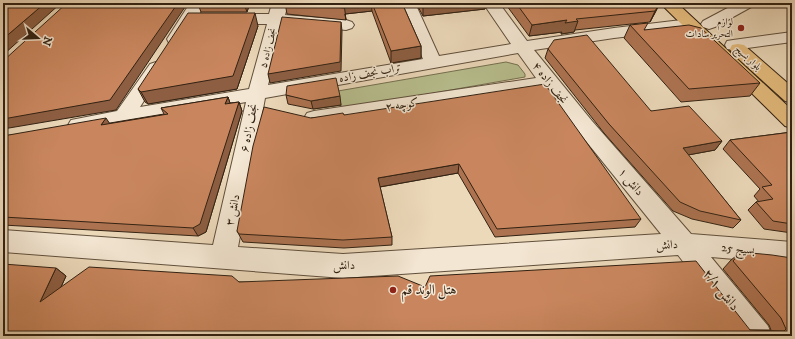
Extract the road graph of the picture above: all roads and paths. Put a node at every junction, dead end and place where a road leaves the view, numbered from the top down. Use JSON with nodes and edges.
{"nodes":[{"id":1,"x":407,"y":3,"type":"edge"},
{"id":2,"x":492,"y":3,"type":"edge"},
{"id":3,"x":668,"y":3,"type":"edge"},
{"id":4,"x":686,"y":3,"type":"edge"},
{"id":5,"x":748,"y":3,"type":"edge"},
{"id":6,"x":278,"y":11,"type":"edge"},
{"id":7,"x":199,"y":15,"type":"edge"},
{"id":8,"x":690,"y":24,"type":"junction"},
{"id":9,"x":709,"y":24,"type":"junction"},
{"id":10,"x":346,"y":25,"type":"dead end"},
{"id":11,"x":792,"y":37,"type":"edge"},
{"id":12,"x":733,"y":46,"type":"junction"},
{"id":13,"x":521,"y":47,"type":"junction"},
{"id":14,"x":433,"y":62,"type":"junction"},
{"id":15,"x":550,"y":82,"type":"junction"},
{"id":16,"x":792,"y":98,"type":"edge"},
{"id":17,"x":260,"y":102,"type":"junction"},
{"id":18,"x":298,"y":115,"type":"edge"},
{"id":19,"x":124,"y":116,"type":"junction"},
{"id":20,"x":578,"y":119,"type":"joint"},
{"id":21,"x":792,"y":121,"type":"edge"},
{"id":22,"x":64,"y":127,"type":"edge"},
{"id":23,"x":242,"y":164,"type":"joint"},
{"id":24,"x":3,"y":241,"type":"edge"},
{"id":25,"x":684,"y":244,"type":"junction"},
{"id":26,"x":792,"y":254,"type":"edge"},
{"id":27,"x":223,"y":257,"type":"junction"},
{"id":28,"x":758,"y":336,"type":"edge"}],
"edges":[{"from":1,"to":14,"type":"street"},
{"from":2,"to":13,"type":"street","name":"نجف زاده ۴"},
{"from":3,"to":8,"type":"main road","name":"بلوار بسیج"},
{"from":4,"to":9,"type":"main road","name":"بلوار بسیج"},
{"from":5,"to":9,"type":"street"},
{"from":6,"to":7,"type":"street"},
{"from":6,"to":10,"type":"street"},
{"from":6,"to":17,"type":"street","name":"نجف زاده ۵"},
{"from":7,"to":19,"type":"street"},
{"from":8,"to":13,"type":"street","name":"تراب نجف زاده"},
{"from":8,"to":21,"type":"main road","name":"بلوار بسیج"},
{"from":9,"to":12,"type":"main road","name":"بلوار بسیج"},
{"from":11,"to":12,"type":"street"},
{"from":12,"to":16,"type":"main road","name":"بلوار بسیج"},
{"from":13,"to":14,"type":"street","name":"تراب نجف زاده"},
{"from":13,"to":15,"type":"street","name":"نجف زاده ۴"},
{"from":14,"to":17,"type":"street","name":"تراب نجف زاده"},
{"from":15,"to":18,"type":"street","name":"کوچه ۲"},
{"from":15,"to":20,"type":"street","name":"نجف زاده ۴"},
{"from":17,"to":19,"type":"street","name":"تراب نجف زاده"},
{"from":17,"to":23,"type":"street","name":"نجف زاده ۶"},
{"from":19,"to":22,"type":"street","name":"تراب نجف زاده"},
{"from":20,"to":25,"type":"street","name":"دانش ۱"},
{"from":23,"to":27,"type":"street","name":"دانش ۳"},
{"from":24,"to":27,"type":"street","name":"دانش"},
{"from":25,"to":26,"type":"street","name":"بسیج 25"},
{"from":25,"to":27,"type":"street","name":"دانش"},
{"from":25,"to":28,"type":"street","name":"دانش ۲/۱"}]}
